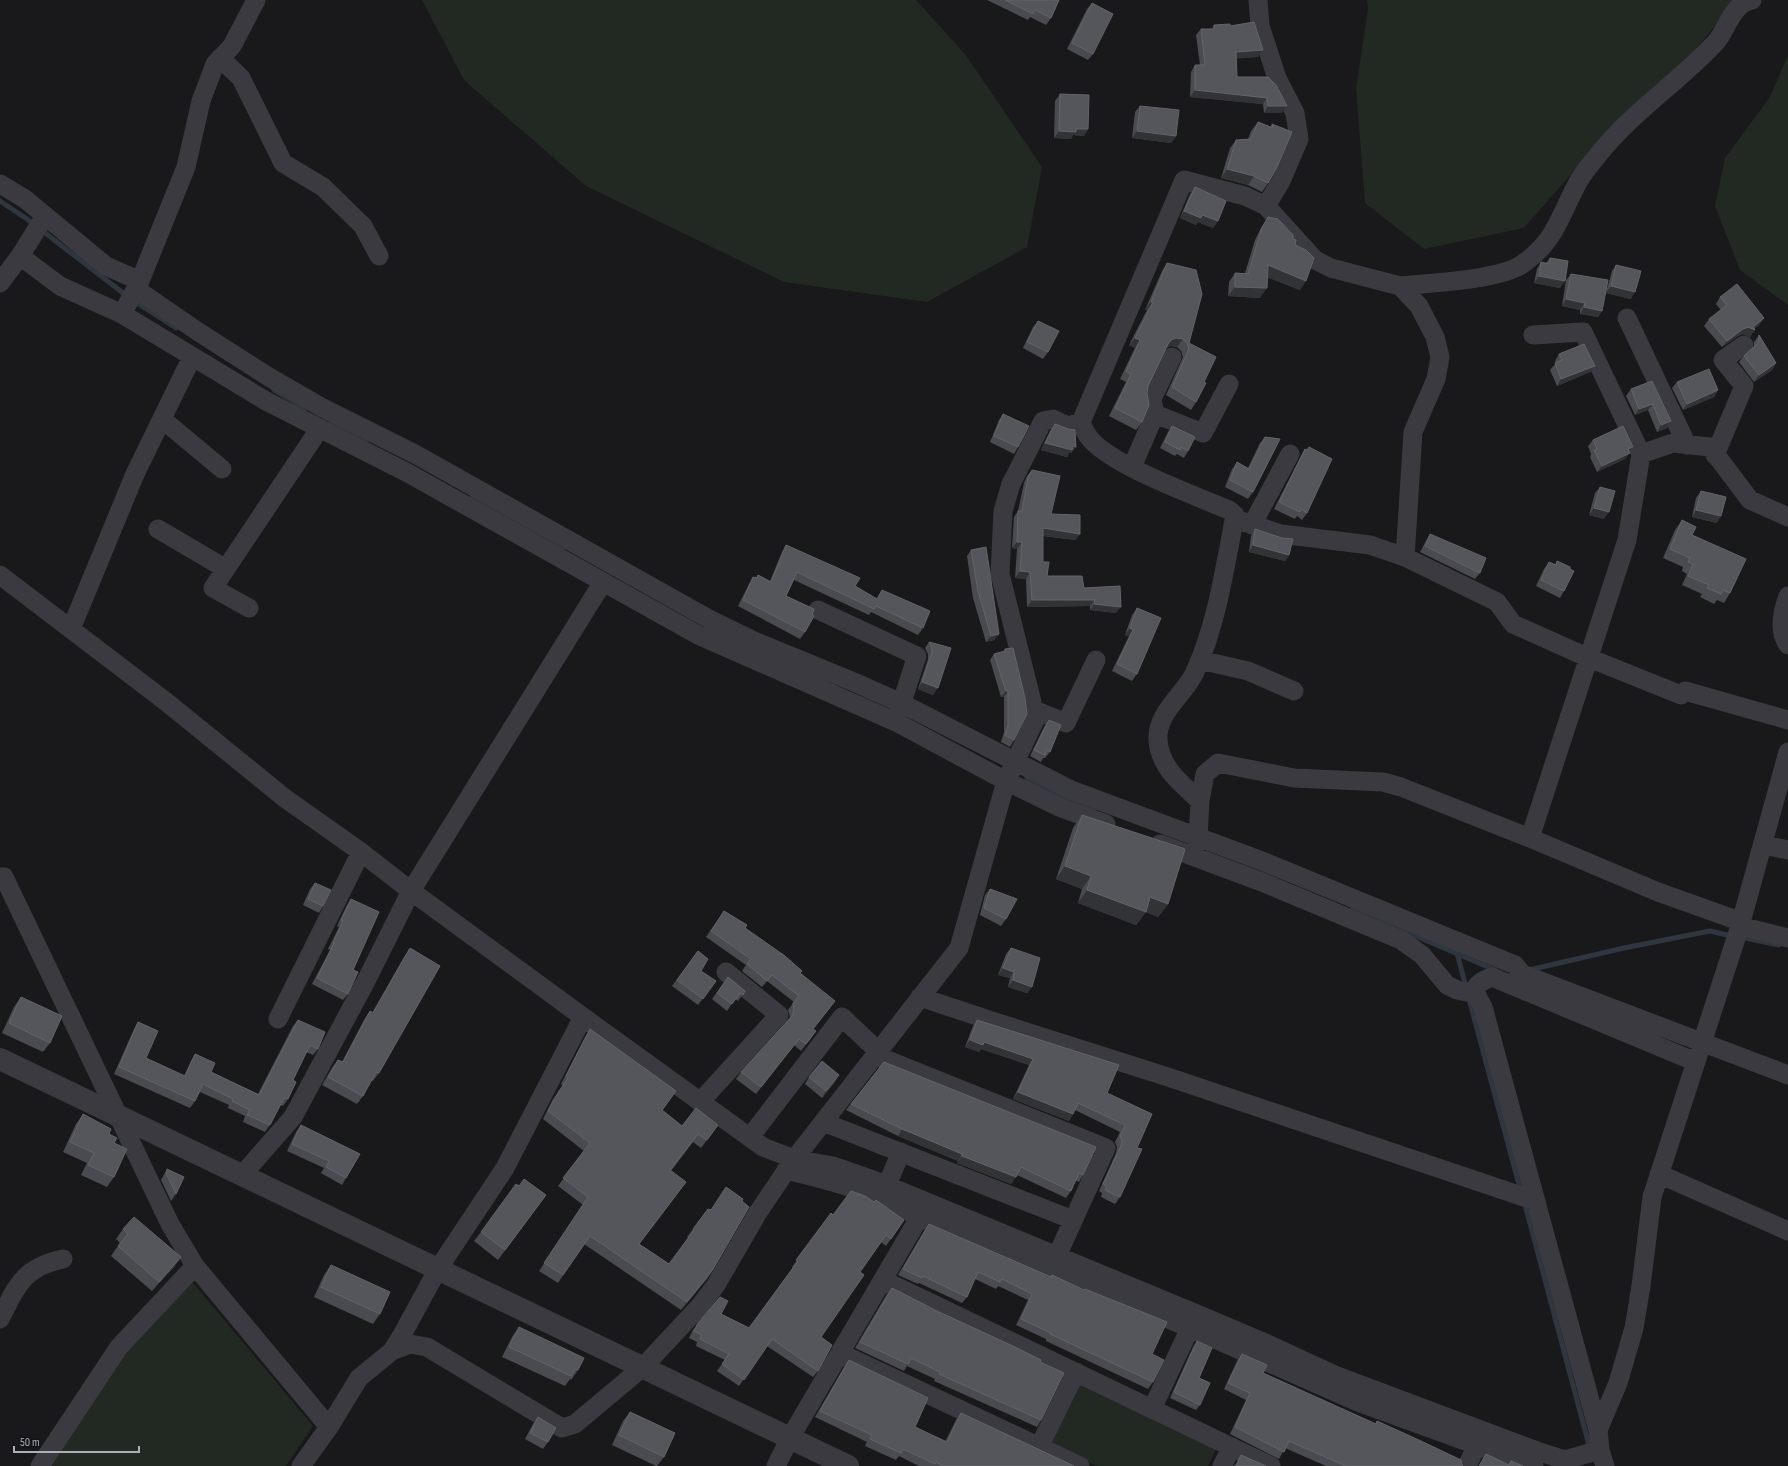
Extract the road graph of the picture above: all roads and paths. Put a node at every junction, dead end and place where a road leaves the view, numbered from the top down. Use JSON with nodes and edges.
{"nodes":[{"id":1,"x":256,"y":0,"type":"edge"},
{"id":2,"x":1258,"y":0,"type":"edge"},
{"id":3,"x":1752,"y":0,"type":"edge"},
{"id":4,"x":220,"y":58,"type":"junction"},
{"id":5,"x":0,"y":184,"type":"edge"},
{"id":6,"x":1266,"y":206,"type":"junction"},
{"id":7,"x":40,"y":223,"type":"junction"},
{"id":8,"x":20,"y":256,"type":"junction"},
{"id":9,"x":379,"y":256,"type":"dead end"},
{"id":10,"x":0,"y":283,"type":"edge"},
{"id":11,"x":1400,"y":286,"type":"junction"},
{"id":12,"x":132,"y":297,"type":"junction"},
{"id":13,"x":1627,"y":318,"type":"dead end"},
{"id":14,"x":1533,"y":335,"type":"dead end"},
{"id":15,"x":1744,"y":344,"type":"dead end"},
{"id":16,"x":192,"y":356,"type":"junction"},
{"id":17,"x":1172,"y":357,"type":"dead end"},
{"id":18,"x":1229,"y":384,"type":"dead end"},
{"id":19,"x":1155,"y":414,"type":"junction"},
{"id":20,"x":162,"y":419,"type":"junction"},
{"id":21,"x":1081,"y":422,"type":"junction"},
{"id":22,"x":320,"y":428,"type":"junction"},
{"id":23,"x":1687,"y":444,"type":"junction"},
{"id":24,"x":1290,"y":454,"type":"dead end"},
{"id":25,"x":1641,"y":454,"type":"junction"},
{"id":26,"x":1715,"y":455,"type":"junction"},
{"id":27,"x":1132,"y":466,"type":"junction"},
{"id":28,"x":222,"y":469,"type":"dead end"},
{"id":29,"x":1788,"y":517,"type":"edge"},
{"id":30,"x":1243,"y":522,"type":"junction"},
{"id":31,"x":158,"y":529,"type":"dead end"},
{"id":32,"x":1405,"y":556,"type":"junction"},
{"id":33,"x":226,"y":569,"type":"junction"},
{"id":34,"x":0,"y":575,"type":"edge"},
{"id":35,"x":603,"y":582,"type":"junction"},
{"id":36,"x":1788,"y":596,"type":"edge"},
{"id":37,"x":249,"y":608,"type":"dead end"},
{"id":38,"x":818,"y":610,"type":"dead end"},
{"id":39,"x":704,"y":627,"type":"junction"},
{"id":40,"x":71,"y":629,"type":"junction"},
{"id":41,"x":1788,"y":645,"type":"edge"},
{"id":42,"x":1589,"y":658,"type":"junction"},
{"id":43,"x":1096,"y":660,"type":"dead end"},
{"id":44,"x":1200,"y":660,"type":"junction"},
{"id":45,"x":1294,"y":691,"type":"dead end"},
{"id":46,"x":1032,"y":709,"type":"junction"},
{"id":47,"x":899,"y":712,"type":"junction"},
{"id":48,"x":1788,"y":720,"type":"edge"},
{"id":49,"x":1788,"y":752,"type":"edge"},
{"id":50,"x":1011,"y":771,"type":"junction"},
{"id":51,"x":1200,"y":801,"type":"junction"},
{"id":52,"x":1125,"y":831,"type":"edge"},
{"id":53,"x":1530,"y":838,"type":"junction"},
{"id":54,"x":1147,"y":840,"type":"edge"},
{"id":55,"x":1763,"y":845,"type":"junction"},
{"id":56,"x":1195,"y":846,"type":"junction"},
{"id":57,"x":1788,"y":850,"type":"edge"},
{"id":58,"x":359,"y":858,"type":"junction"},
{"id":59,"x":0,"y":877,"type":"edge"},
{"id":60,"x":409,"y":896,"type":"junction"},
{"id":61,"x":1739,"y":931,"type":"junction"},
{"id":62,"x":1788,"y":938,"type":"edge"},
{"id":63,"x":1496,"y":968,"type":"junction"},
{"id":64,"x":726,"y":972,"type":"dead end"},
{"id":65,"x":1470,"y":993,"type":"junction"},
{"id":66,"x":920,"y":997,"type":"junction"},
{"id":67,"x":278,"y":1019,"type":"dead end"},
{"id":68,"x":581,"y":1022,"type":"junction"},
{"id":69,"x":1700,"y":1051,"type":"junction"},
{"id":70,"x":876,"y":1053,"type":"junction"},
{"id":71,"x":0,"y":1059,"type":"edge"},
{"id":72,"x":1788,"y":1075,"type":"edge"},
{"id":73,"x":701,"y":1101,"type":"junction"},
{"id":74,"x":117,"y":1116,"type":"junction"},
{"id":75,"x":822,"y":1122,"type":"junction"},
{"id":76,"x":750,"y":1137,"type":"junction"},
{"id":77,"x":901,"y":1152,"type":"junction"},
{"id":78,"x":790,"y":1164,"type":"junction"},
{"id":79,"x":1659,"y":1174,"type":"junction"},
{"id":80,"x":242,"y":1175,"type":"junction"},
{"id":81,"x":887,"y":1186,"type":"junction"},
{"id":82,"x":1527,"y":1198,"type":"junction"},
{"id":83,"x":924,"y":1209,"type":"junction"},
{"id":84,"x":1074,"y":1220,"type":"junction"},
{"id":85,"x":1788,"y":1231,"type":"edge"},
{"id":86,"x":1057,"y":1256,"type":"junction"},
{"id":87,"x":63,"y":1259,"type":"dead end"},
{"id":88,"x":195,"y":1266,"type":"junction"},
{"id":89,"x":438,"y":1269,"type":"junction"},
{"id":90,"x":883,"y":1280,"type":"junction"},
{"id":91,"x":5,"y":1297,"type":"edge"},
{"id":92,"x":0,"y":1319,"type":"edge"},
{"id":93,"x":1190,"y":1328,"type":"junction"},
{"id":94,"x":392,"y":1351,"type":"junction"},
{"id":95,"x":840,"y":1353,"type":"junction"},
{"id":96,"x":643,"y":1367,"type":"junction"},
{"id":97,"x":1076,"y":1372,"type":"junction"},
{"id":98,"x":1152,"y":1409,"type":"junction"},
{"id":99,"x":329,"y":1427,"type":"junction"},
{"id":100,"x":1598,"y":1430,"type":"junction"},
{"id":101,"x":790,"y":1438,"type":"junction"},
{"id":102,"x":1477,"y":1445,"type":"junction"},
{"id":103,"x":1039,"y":1447,"type":"junction"},
{"id":104,"x":1232,"y":1447,"type":"junction"},
{"id":105,"x":1597,"y":1456,"type":"edge"},
{"id":106,"x":1563,"y":1463,"type":"edge"},
{"id":107,"x":40,"y":1466,"type":"edge"},
{"id":108,"x":302,"y":1466,"type":"edge"},
{"id":109,"x":776,"y":1466,"type":"edge"},
{"id":110,"x":848,"y":1466,"type":"edge"},
{"id":111,"x":1080,"y":1466,"type":"edge"},
{"id":112,"x":1222,"y":1466,"type":"edge"},
{"id":113,"x":1271,"y":1466,"type":"edge"},
{"id":114,"x":1467,"y":1466,"type":"edge"},
{"id":115,"x":1534,"y":1466,"type":"edge"}],
"edges":[{"from":1,"to":4,"type":"street"},
{"from":2,"to":6,"type":"street"},
{"from":3,"to":11,"type":"street"},
{"from":4,"to":9,"type":"street"},
{"from":4,"to":12,"type":"street"},
{"from":5,"to":7,"type":"street"},
{"from":6,"to":11,"type":"street"},
{"from":6,"to":21,"type":"street"},
{"from":7,"to":8,"type":"street"},
{"from":7,"to":12,"type":"street"},
{"from":8,"to":10,"type":"street"},
{"from":8,"to":12,"type":"street"},
{"from":11,"to":32,"type":"street"},
{"from":12,"to":16,"type":"street"},
{"from":12,"to":39,"type":"street"},
{"from":13,"to":23,"type":"street"},
{"from":14,"to":25,"type":"street"},
{"from":15,"to":26,"type":"street"},
{"from":16,"to":20,"type":"street"},
{"from":16,"to":22,"type":"street"},
{"from":17,"to":19,"type":"street"},
{"from":18,"to":19,"type":"street"},
{"from":19,"to":27,"type":"street"},
{"from":20,"to":28,"type":"street"},
{"from":20,"to":40,"type":"street"},
{"from":21,"to":27,"type":"street"},
{"from":21,"to":46,"type":"street"},
{"from":22,"to":33,"type":"street"},
{"from":22,"to":35,"type":"street"},
{"from":23,"to":25,"type":"street"},
{"from":23,"to":26,"type":"street"},
{"from":24,"to":30,"type":"street"},
{"from":25,"to":42,"type":"street"},
{"from":26,"to":29,"type":"street"},
{"from":27,"to":30,"type":"street"},
{"from":30,"to":32,"type":"street"},
{"from":30,"to":44,"type":"street"},
{"from":31,"to":33,"type":"street"},
{"from":32,"to":42,"type":"street"},
{"from":33,"to":37,"type":"street"},
{"from":34,"to":40,"type":"street"},
{"from":35,"to":39,"type":"street"},
{"from":35,"to":60,"type":"street"},
{"from":36,"to":41,"type":"street"},
{"from":38,"to":47,"type":"street"},
{"from":39,"to":47,"type":"street"},
{"from":40,"to":58,"type":"street"},
{"from":42,"to":48,"type":"street"},
{"from":42,"to":53,"type":"street"},
{"from":43,"to":46,"type":"street"},
{"from":44,"to":45,"type":"street"},
{"from":44,"to":51,"type":"street"},
{"from":46,"to":50,"type":"street"},
{"from":47,"to":50,"type":"street"},
{"from":49,"to":55,"type":"street"},
{"from":50,"to":52,"type":"street"},
{"from":50,"to":56,"type":"street"},
{"from":50,"to":66,"type":"street"},
{"from":51,"to":53,"type":"street"},
{"from":51,"to":56,"type":"street"},
{"from":53,"to":61,"type":"street"},
{"from":54,"to":56,"type":"street"},
{"from":55,"to":57,"type":"street"},
{"from":55,"to":61,"type":"street"},
{"from":56,"to":63,"type":"street"},
{"from":56,"to":65,"type":"street"},
{"from":58,"to":60,"type":"street"},
{"from":58,"to":67,"type":"street"},
{"from":59,"to":74,"type":"street"},
{"from":60,"to":68,"type":"street"},
{"from":60,"to":80,"type":"street"},
{"from":61,"to":62,"type":"street"},
{"from":61,"to":69,"type":"street"},
{"from":63,"to":65,"type":"street"},
{"from":63,"to":69,"type":"street"},
{"from":63,"to":69,"type":"street"},
{"from":64,"to":73,"type":"street"},
{"from":65,"to":82,"type":"street"},
{"from":66,"to":70,"type":"street"},
{"from":66,"to":82,"type":"street"},
{"from":68,"to":73,"type":"street"},
{"from":68,"to":89,"type":"street"},
{"from":69,"to":72,"type":"street"},
{"from":69,"to":79,"type":"street"},
{"from":70,"to":75,"type":"street"},
{"from":70,"to":76,"type":"street"},
{"from":70,"to":84,"type":"street"},
{"from":71,"to":74,"type":"street"},
{"from":73,"to":76,"type":"street"},
{"from":74,"to":80,"type":"street"},
{"from":74,"to":88,"type":"street"},
{"from":75,"to":77,"type":"street"},
{"from":75,"to":78,"type":"street"},
{"from":76,"to":78,"type":"street"},
{"from":77,"to":81,"type":"street"},
{"from":77,"to":84,"type":"street"},
{"from":78,"to":81,"type":"street"},
{"from":78,"to":83,"type":"street"},
{"from":78,"to":96,"type":"street"},
{"from":79,"to":85,"type":"street"},
{"from":79,"to":100,"type":"street"},
{"from":80,"to":89,"type":"street"},
{"from":81,"to":83,"type":"street"},
{"from":82,"to":100,"type":"street"},
{"from":83,"to":86,"type":"street"},
{"from":83,"to":90,"type":"street"},
{"from":83,"to":93,"type":"street"},
{"from":84,"to":86,"type":"street"},
{"from":86,"to":106,"type":"street"},
{"from":87,"to":91,"type":"street"},
{"from":88,"to":99,"type":"street"},
{"from":88,"to":107,"type":"street"},
{"from":89,"to":94,"type":"street"},
{"from":89,"to":96,"type":"street"},
{"from":90,"to":95,"type":"street"},
{"from":90,"to":97,"type":"street"},
{"from":91,"to":92,"type":"street"},
{"from":93,"to":98,"type":"street"},
{"from":93,"to":102,"type":"street"},
{"from":94,"to":96,"type":"street"},
{"from":94,"to":99,"type":"street"},
{"from":95,"to":101,"type":"street"},
{"from":95,"to":103,"type":"street"},
{"from":96,"to":101,"type":"street"},
{"from":97,"to":98,"type":"street"},
{"from":97,"to":103,"type":"street"},
{"from":98,"to":104,"type":"street"},
{"from":99,"to":108,"type":"street"},
{"from":100,"to":105,"type":"street"},
{"from":101,"to":109,"type":"street"},
{"from":101,"to":110,"type":"street"},
{"from":102,"to":114,"type":"street"},
{"from":102,"to":115,"type":"street"},
{"from":103,"to":111,"type":"street"},
{"from":104,"to":112,"type":"street"},
{"from":104,"to":113,"type":"street"},
{"from":105,"to":106,"type":"street"}]}
